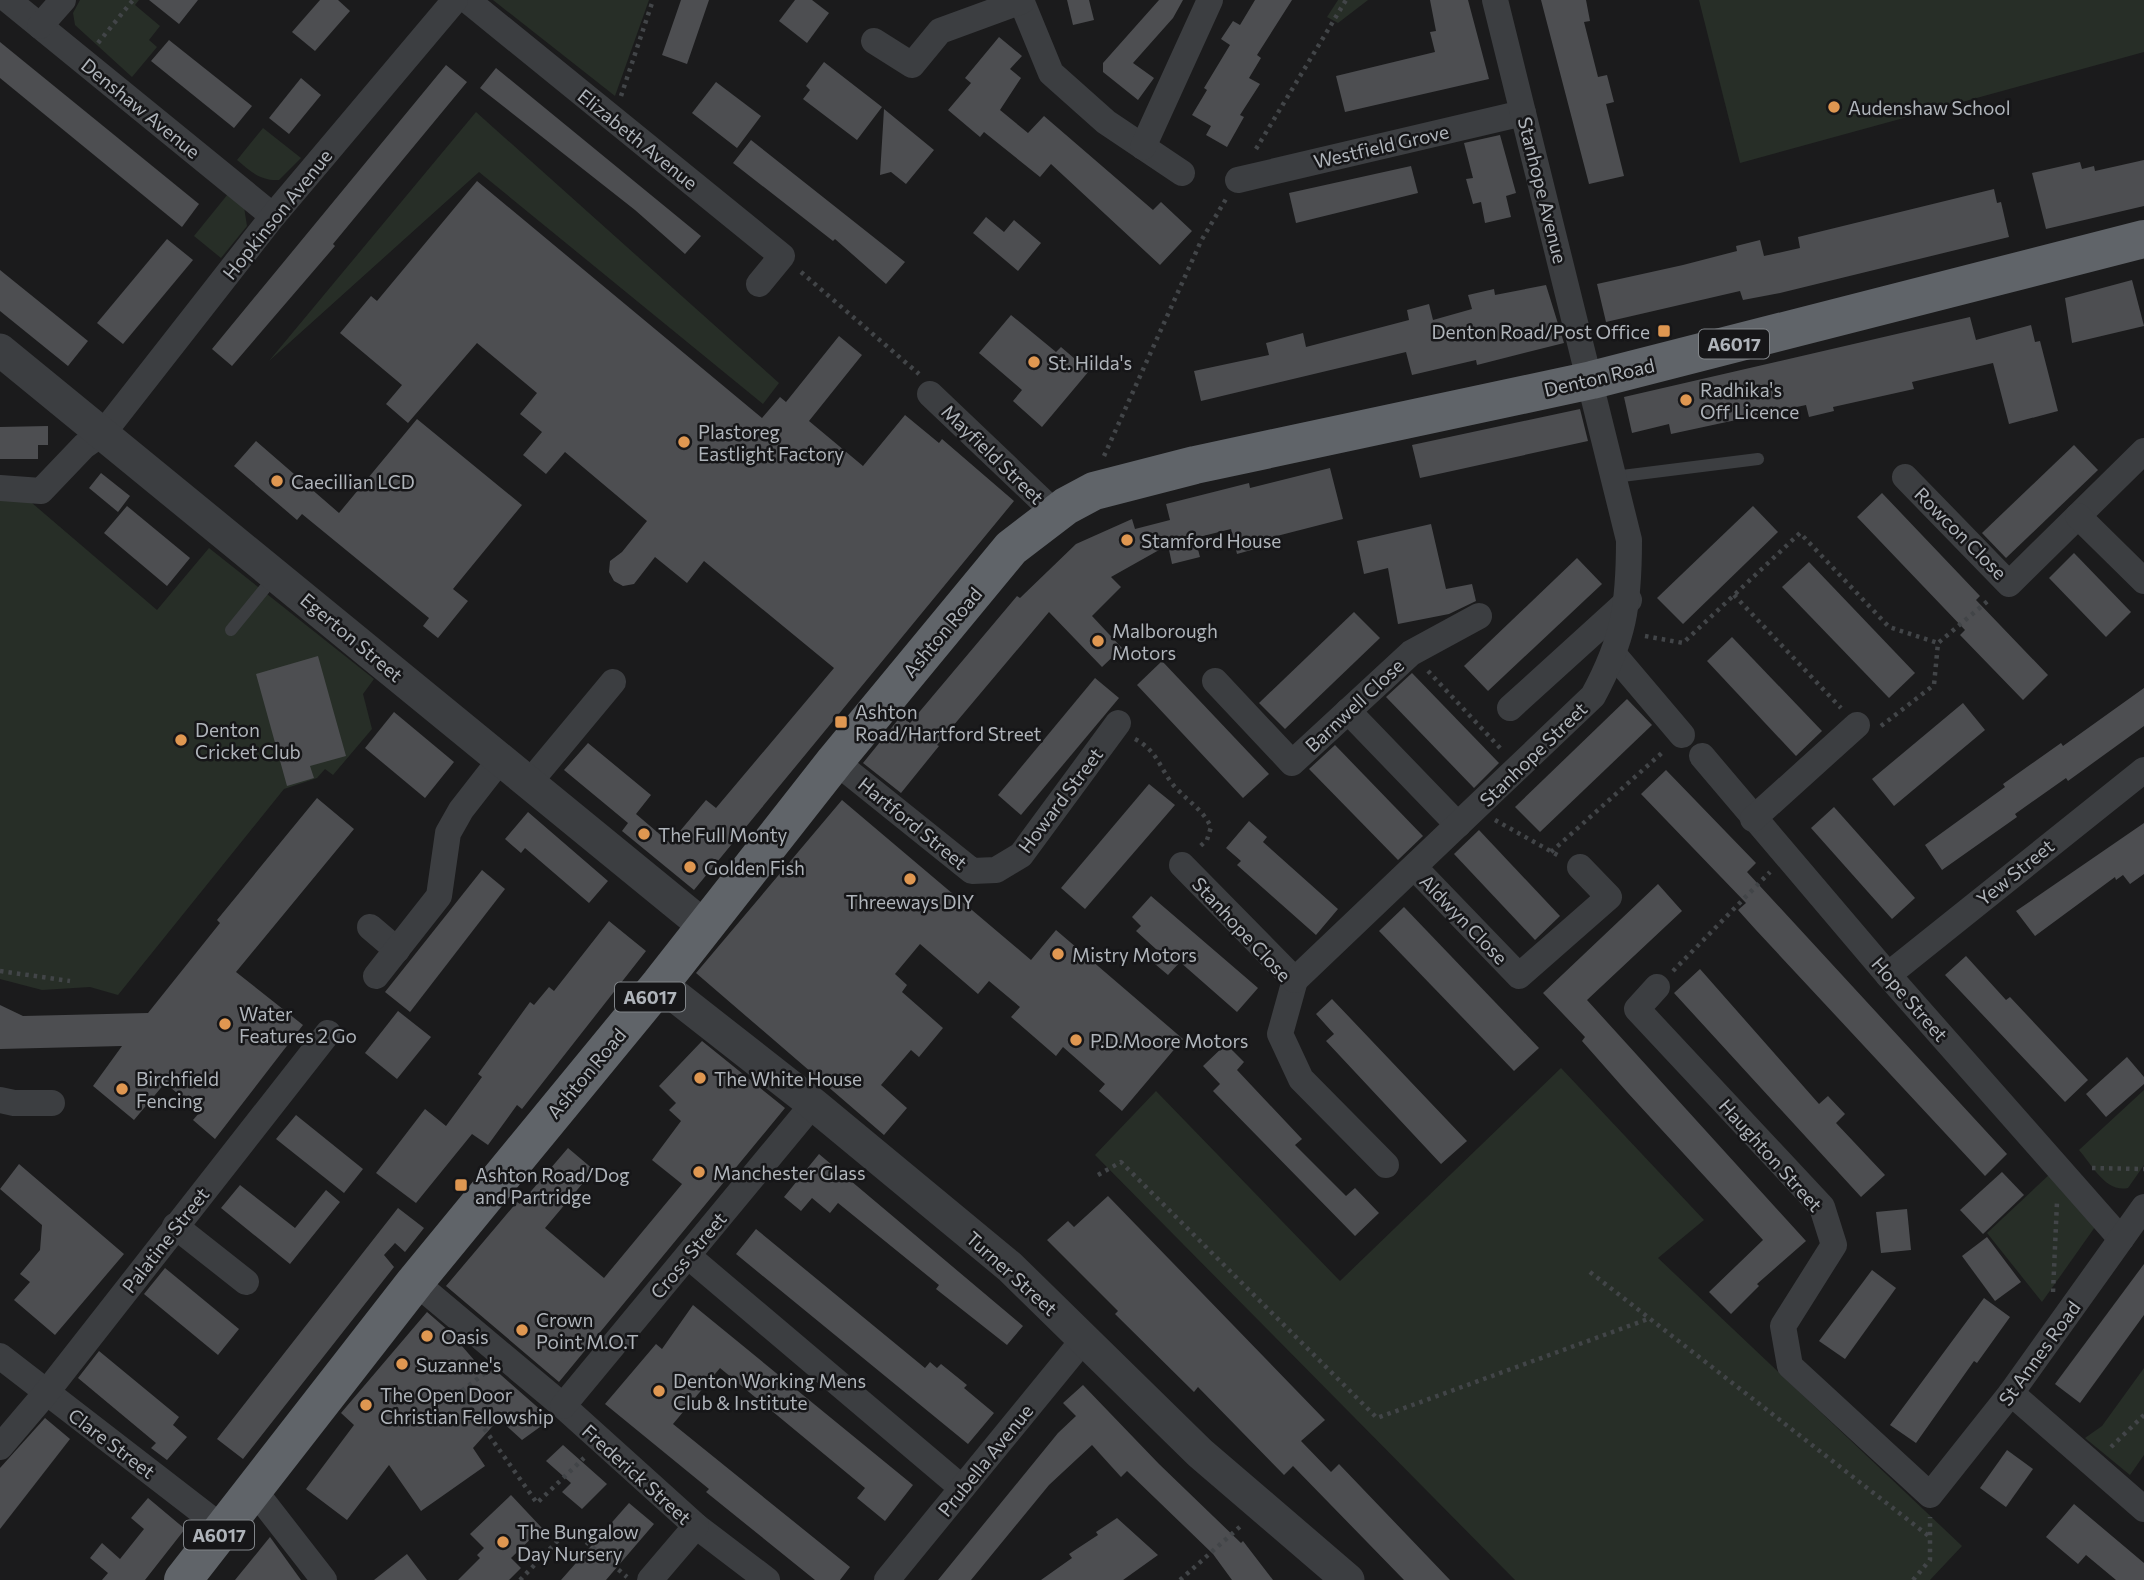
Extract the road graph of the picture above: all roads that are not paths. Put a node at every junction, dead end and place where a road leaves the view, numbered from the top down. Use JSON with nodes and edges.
{"nodes":[{"id":1,"x":8,"y":0,"type":"edge"},
{"id":2,"x":63,"y":0,"type":"edge"},
{"id":3,"x":455,"y":0,"type":"edge"},
{"id":4,"x":467,"y":0,"type":"edge"},
{"id":5,"x":1210,"y":0,"type":"edge"},
{"id":6,"x":1495,"y":0,"type":"edge"},
{"id":7,"x":1021,"y":1,"type":"edge"},
{"id":8,"x":40,"y":26,"type":"junction"},
{"id":9,"x":874,"y":41,"type":"dead end"},
{"id":10,"x":1523,"y":113,"type":"junction"},
{"id":11,"x":1143,"y":147,"type":"junction"},
{"id":12,"x":1182,"y":173,"type":"dead end"},
{"id":13,"x":1238,"y":180,"type":"road end"},
{"id":14,"x":273,"y":216,"type":"junction"},
{"id":15,"x":2144,"y":239,"type":"edge"},
{"id":16,"x":759,"y":284,"type":"dead end"},
{"id":17,"x":0,"y":350,"type":"edge"},
{"id":18,"x":1592,"y":380,"type":"junction"},
{"id":19,"x":930,"y":394,"type":"road end"},
{"id":20,"x":104,"y":432,"type":"junction"},
{"id":21,"x":2144,"y":451,"type":"edge"},
{"id":22,"x":1758,"y":459,"type":"dead end"},
{"id":23,"x":1614,"y":477,"type":"junction"},
{"id":24,"x":1905,"y":477,"type":"dead end"},
{"id":25,"x":0,"y":488,"type":"edge"},
{"id":26,"x":1056,"y":514,"type":"junction"},
{"id":27,"x":2078,"y":516,"type":"junction"},
{"id":28,"x":276,"y":574,"type":"junction"},
{"id":29,"x":2144,"y":582,"type":"edge"},
{"id":30,"x":1629,"y":600,"type":"junction"},
{"id":31,"x":1479,"y":616,"type":"dead end"},
{"id":32,"x":231,"y":630,"type":"dead end"},
{"id":33,"x":1618,"y":643,"type":"junction"},
{"id":34,"x":1215,"y":681,"type":"dead end"},
{"id":35,"x":613,"y":682,"type":"dead end"},
{"id":36,"x":1510,"y":708,"type":"dead end"},
{"id":37,"x":1348,"y":710,"type":"junction"},
{"id":38,"x":1118,"y":723,"type":"road end"},
{"id":39,"x":1857,"y":725,"type":"road end"},
{"id":40,"x":1682,"y":734,"type":"road end"},
{"id":41,"x":1702,"y":756,"type":"dead end"},
{"id":42,"x":500,"y":760,"type":"junction"},
{"id":43,"x":835,"y":761,"type":"junction"},
{"id":44,"x":2144,"y":770,"type":"edge"},
{"id":45,"x":529,"y":783,"type":"junction"},
{"id":46,"x":1467,"y":817,"type":"junction"},
{"id":47,"x":1753,"y":819,"type":"junction"},
{"id":48,"x":1182,"y":865,"type":"road end"},
{"id":49,"x":1413,"y":867,"type":"junction"},
{"id":50,"x":1580,"y":867,"type":"road end"},
{"id":51,"x":996,"y":870,"type":"joint"},
{"id":52,"x":704,"y":926,"type":"junction"},
{"id":53,"x":370,"y":927,"type":"dead end"},
{"id":54,"x":397,"y":950,"type":"junction"},
{"id":55,"x":1888,"y":975,"type":"junction"},
{"id":56,"x":376,"y":976,"type":"dead end"},
{"id":57,"x":1295,"y":980,"type":"junction"},
{"id":58,"x":660,"y":984,"type":"junction"},
{"id":59,"x":1657,"y":987,"type":"road end"},
{"id":60,"x":328,"y":1033,"type":"dead end"},
{"id":61,"x":0,"y":1100,"type":"edge"},
{"id":62,"x":51,"y":1103,"type":"dead end"},
{"id":63,"x":813,"y":1104,"type":"junction"},
{"id":64,"x":1386,"y":1165,"type":"dead end"},
{"id":65,"x":2144,"y":1207,"type":"edge"},
{"id":66,"x":176,"y":1226,"type":"junction"},
{"id":67,"x":2121,"y":1239,"type":"junction"},
{"id":68,"x":688,"y":1256,"type":"junction"},
{"id":69,"x":246,"y":1282,"type":"dead end"},
{"id":70,"x":415,"y":1282,"type":"junction"},
{"id":71,"x":1084,"y":1339,"type":"junction"},
{"id":72,"x":0,"y":1356,"type":"edge"},
{"id":73,"x":46,"y":1393,"type":"junction"},
{"id":74,"x":2011,"y":1393,"type":"junction"},
{"id":75,"x":563,"y":1406,"type":"junction"},
{"id":76,"x":0,"y":1447,"type":"edge"},
{"id":77,"x":962,"y":1488,"type":"junction"},
{"id":78,"x":254,"y":1490,"type":"junction"},
{"id":79,"x":1930,"y":1495,"type":"joint"},
{"id":80,"x":2144,"y":1509,"type":"edge"},
{"id":81,"x":696,"y":1526,"type":"junction"},
{"id":82,"x":224,"y":1529,"type":"junction"},
{"id":83,"x":183,"y":1580,"type":"edge"},
{"id":84,"x":324,"y":1580,"type":"edge"},
{"id":85,"x":650,"y":1580,"type":"edge"},
{"id":86,"x":766,"y":1580,"type":"edge"},
{"id":87,"x":887,"y":1580,"type":"edge"},
{"id":88,"x":1348,"y":1580,"type":"edge"}],
"edges":[{"from":1,"to":8,"type":"street","name":"Denshaw Avenue"},
{"from":2,"to":8,"type":"street"},
{"from":3,"to":14,"type":"street","name":"Hopkinson Avenue"},
{"from":4,"to":16,"type":"street","name":"Elizabeth Avenue"},
{"from":5,"to":11,"type":"street"},
{"from":6,"to":10,"type":"street","name":"Stanhope Avenue"},
{"from":7,"to":9,"type":"street"},
{"from":7,"to":11,"type":"street"},
{"from":8,"to":14,"type":"street","name":"Denshaw Avenue"},
{"from":10,"to":13,"type":"street","name":"Westfield Grove"},
{"from":10,"to":18,"type":"street","name":"Stanhope Avenue"},
{"from":11,"to":12,"type":"street"},
{"from":14,"to":20,"type":"street","name":"Hopkinson Avenue"},
{"from":15,"to":18,"type":"highway","name":"Denton Road","number":"A6017"},
{"from":17,"to":20,"type":"street","name":"Egerton Street"},
{"from":18,"to":23,"type":"street","name":"Stanhope Street"},
{"from":18,"to":26,"type":"highway","name":"Denton Road","number":"A6017"},
{"from":19,"to":26,"type":"street","name":"Mayfield Street"},
{"from":20,"to":25,"type":"street","name":"Hopkinson Avenue"},
{"from":20,"to":28,"type":"street","name":"Egerton Street"},
{"from":21,"to":27,"type":"street","name":"Rowcon Close"},
{"from":22,"to":23,"type":"lane"},
{"from":23,"to":30,"type":"street","name":"Stanhope Street"},
{"from":24,"to":27,"type":"street","name":"Rowcon Close"},
{"from":26,"to":43,"type":"highway","name":"Ashton Road","number":"A6017"},
{"from":27,"to":29,"type":"street"},
{"from":28,"to":32,"type":"lane"},
{"from":28,"to":42,"type":"street","name":"Egerton Street"},
{"from":30,"to":33,"type":"street","name":"Stanhope Street"},
{"from":30,"to":36,"type":"street"},
{"from":31,"to":37,"type":"street","name":"Barnwell Close"},
{"from":33,"to":40,"type":"street"},
{"from":33,"to":46,"type":"street","name":"Stanhope Street"},
{"from":34,"to":37,"type":"street","name":"Barnwell Close"},
{"from":35,"to":45,"type":"street"},
{"from":37,"to":46,"type":"street"},
{"from":38,"to":51,"type":"street","name":"Howard Street"},
{"from":39,"to":47,"type":"street"},
{"from":41,"to":47,"type":"street","name":"Hope Street"},
{"from":42,"to":45,"type":"street","name":"Egerton Street"},
{"from":42,"to":54,"type":"street"},
{"from":43,"to":51,"type":"street","name":"Hartford Street"},
{"from":43,"to":52,"type":"highway","name":"Ashton Road","number":"A6017"},
{"from":44,"to":55,"type":"street","name":"Yew Street"},
{"from":45,"to":52,"type":"street","name":"Egerton Street"},
{"from":46,"to":49,"type":"street","name":"Stanhope Street"},
{"from":47,"to":55,"type":"street","name":"Hope Street"},
{"from":48,"to":57,"type":"street","name":"Stanhope Close"},
{"from":49,"to":50,"type":"street","name":"Aldwyn Close"},
{"from":49,"to":57,"type":"street","name":"Stanhope Street"},
{"from":52,"to":58,"type":"highway","name":"Ashton Road","number":"A6017"},
{"from":53,"to":54,"type":"street"},
{"from":54,"to":56,"type":"street"},
{"from":55,"to":67,"type":"street","name":"Hope Street"},
{"from":57,"to":64,"type":"street","name":"Stanhope Close"},
{"from":58,"to":63,"type":"street","name":"Turner Street"},
{"from":58,"to":70,"type":"highway","name":"Ashton Road","number":"A6017"},
{"from":59,"to":79,"type":"street","name":"Haughton Street"},
{"from":60,"to":66,"type":"street","name":"Palatine Street"},
{"from":61,"to":62,"type":"street"},
{"from":63,"to":68,"type":"street","name":"Cross Street"},
{"from":63,"to":71,"type":"street","name":"Turner Street"},
{"from":65,"to":67,"type":"street","name":"St Annes Road"},
{"from":66,"to":69,"type":"street"},
{"from":66,"to":73,"type":"street","name":"Palatine Street"},
{"from":67,"to":74,"type":"street","name":"St Annes Road"},
{"from":68,"to":75,"type":"street","name":"Cross Street"},
{"from":68,"to":77,"type":"street"},
{"from":70,"to":75,"type":"street","name":"Frederick Street"},
{"from":70,"to":78,"type":"highway","name":"Ashton Road","number":"A6017"},
{"from":71,"to":77,"type":"street","name":"Prubella Avenue"},
{"from":71,"to":88,"type":"street","name":"Turner Street"},
{"from":72,"to":73,"type":"street","name":"Clare Street"},
{"from":73,"to":76,"type":"street","name":"Palatine Street"},
{"from":73,"to":82,"type":"street","name":"Clare Street"},
{"from":74,"to":79,"type":"street","name":"St Annes Road"},
{"from":74,"to":80,"type":"street"},
{"from":75,"to":81,"type":"street","name":"Frederick Street"},
{"from":77,"to":87,"type":"street","name":"Prubella Avenue"},
{"from":78,"to":82,"type":"highway","name":"Ashton Road","number":"A6017"},
{"from":78,"to":84,"type":"street"},
{"from":81,"to":85,"type":"street"},
{"from":81,"to":86,"type":"street","name":"Frederick Street"},
{"from":82,"to":83,"type":"highway","name":"Ashton Road","number":"A6017"}]}
